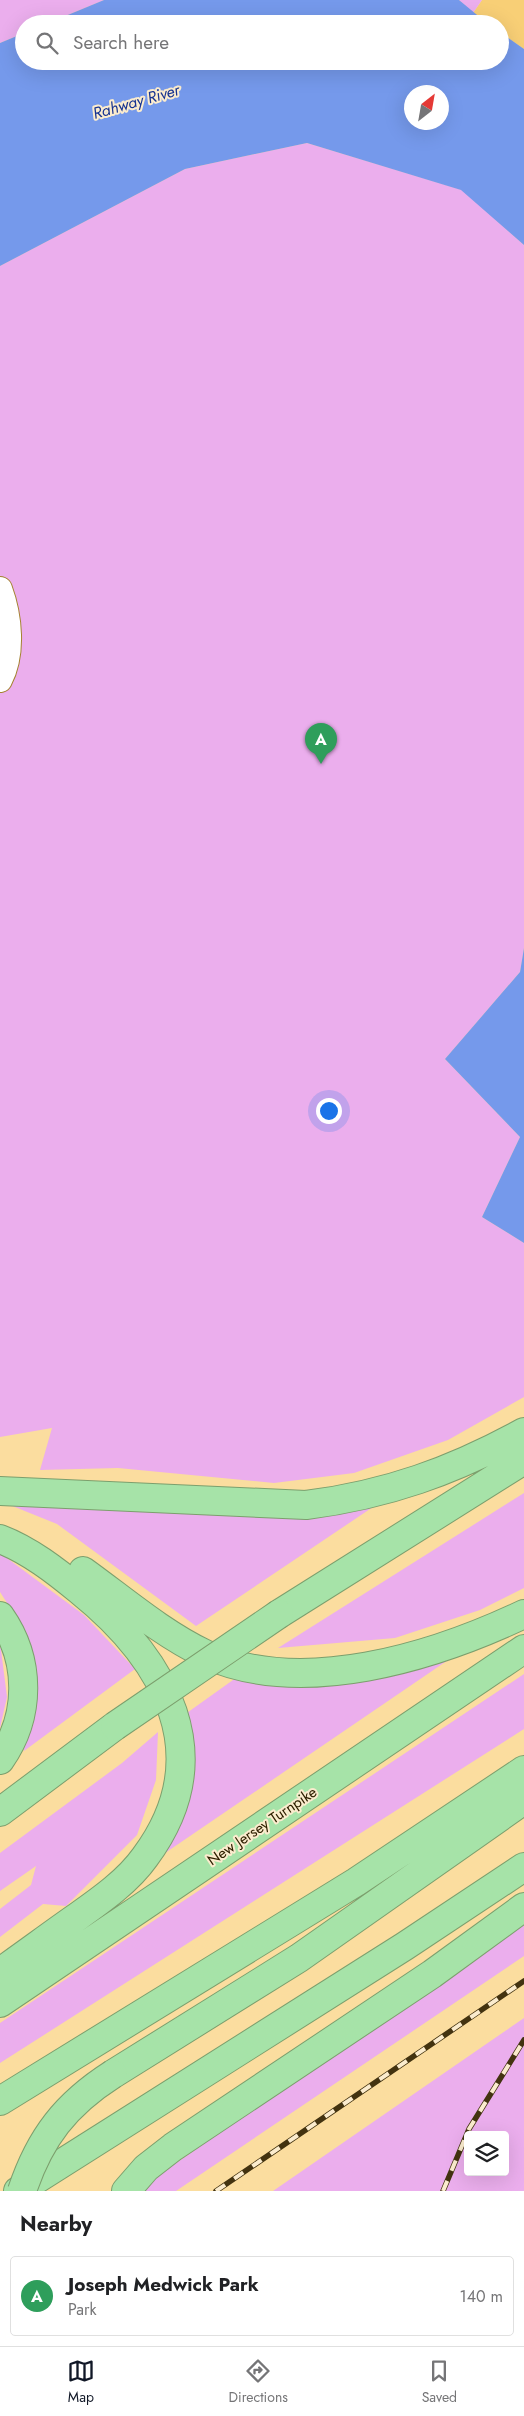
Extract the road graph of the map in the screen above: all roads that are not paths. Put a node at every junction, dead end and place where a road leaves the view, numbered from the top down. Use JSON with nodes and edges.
{"nodes":[{"id":1,"x":0,"y":589,"type":"edge"},
{"id":2,"x":0,"y":680,"type":"edge"},
{"id":3,"x":524,"y":1432,"type":"edge"},
{"id":4,"x":524,"y":1460,"type":"edge"},
{"id":5,"x":0,"y":1490,"type":"edge"},
{"id":6,"x":0,"y":1520,"type":"edge"},
{"id":7,"x":0,"y":1539,"type":"edge"},
{"id":8,"x":524,"y":1614,"type":"edge"},
{"id":9,"x":0,"y":1616,"type":"edge"},
{"id":10,"x":524,"y":1649,"type":"edge"},
{"id":11,"x":0,"y":1760,"type":"edge"},
{"id":12,"x":524,"y":1770,"type":"edge"},
{"id":13,"x":524,"y":1800,"type":"edge"},
{"id":14,"x":0,"y":1812,"type":"edge"},
{"id":15,"x":524,"y":1867,"type":"edge"},
{"id":16,"x":524,"y":1907,"type":"edge"},
{"id":17,"x":0,"y":1972,"type":"edge"},
{"id":18,"x":0,"y":2002,"type":"edge"},
{"id":19,"x":0,"y":2101,"type":"edge"},
{"id":20,"x":18,"y":2191,"type":"edge"},
{"id":21,"x":22,"y":2191,"type":"edge"},
{"id":22,"x":126,"y":2191,"type":"edge"}],
"edges":[{"from":1,"to":2,"type":"street"},
{"from":3,"to":5,"type":"highway"},
{"from":4,"to":14,"type":"highway","bridge":true},
{"from":6,"to":8,"type":"highway"},
{"from":7,"to":17,"type":"highway"},
{"from":9,"to":11,"type":"highway"},
{"from":10,"to":18,"type":"highway","name":"New Jersey Turnpike"},
{"from":12,"to":19,"type":"highway"},
{"from":13,"to":21,"type":"highway","bridge":true},
{"from":15,"to":20,"type":"highway"},
{"from":16,"to":22,"type":"highway"}]}
